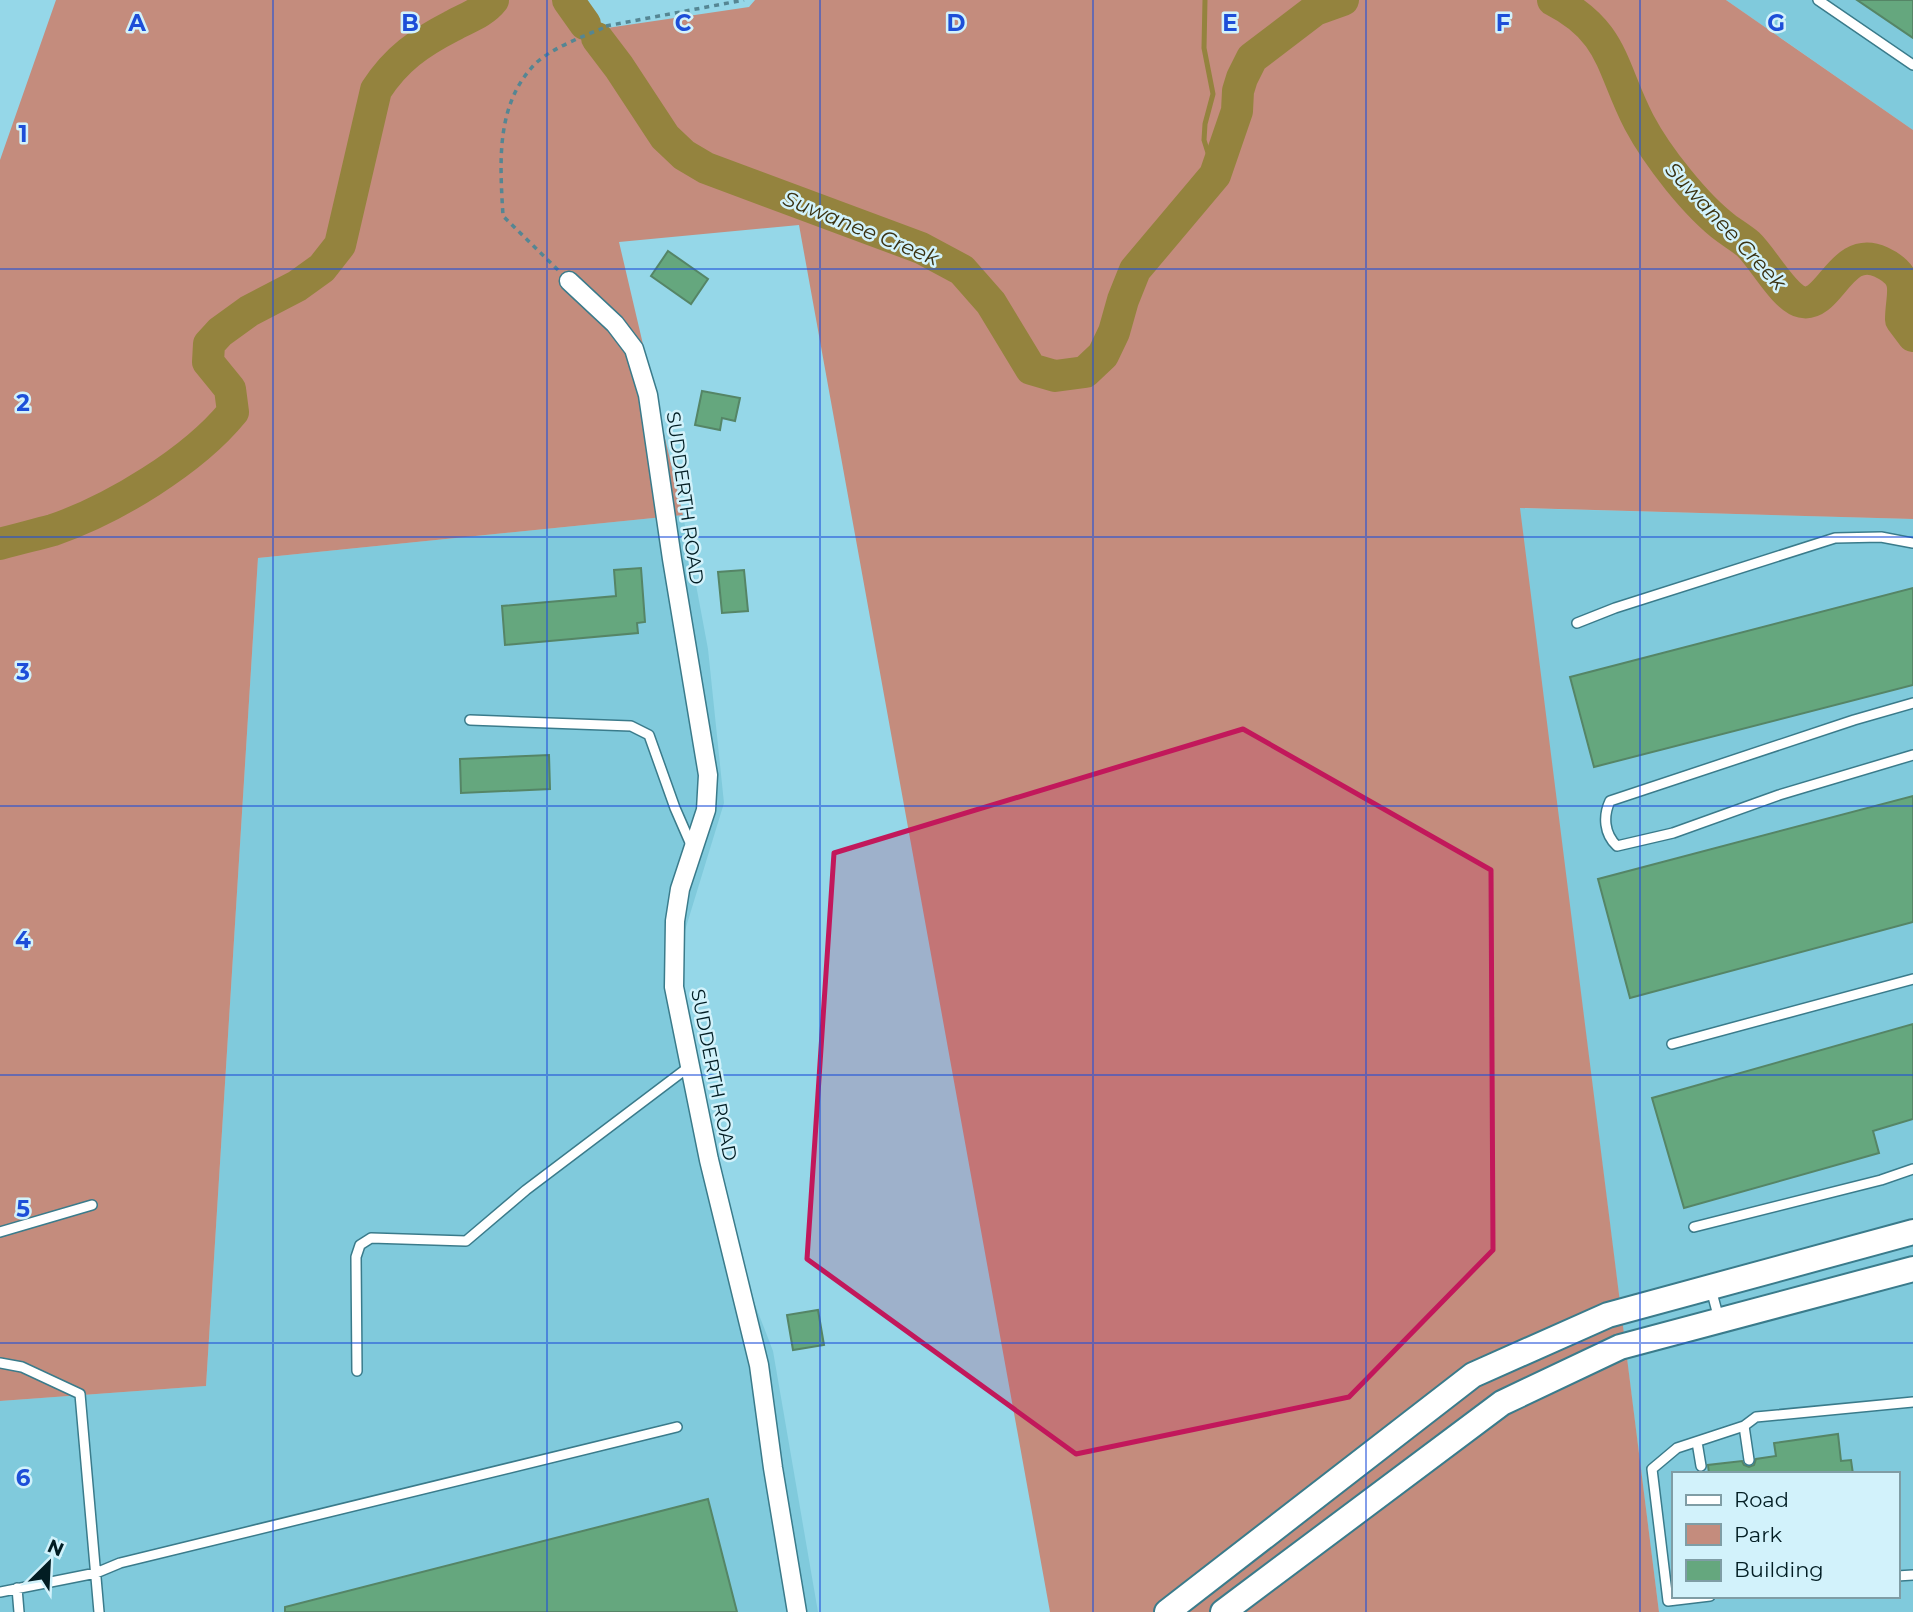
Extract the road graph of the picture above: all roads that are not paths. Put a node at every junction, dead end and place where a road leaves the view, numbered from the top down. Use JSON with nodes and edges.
{"nodes":[{"id":1,"x":1818,"y":0,"type":"edge"},
{"id":2,"x":1913,"y":65,"type":"edge"},
{"id":3,"x":569,"y":281,"type":"road end"},
{"id":4,"x":1913,"y":543,"type":"edge"},
{"id":5,"x":1577,"y":623,"type":"dead end"},
{"id":6,"x":1913,"y":703,"type":"edge"},
{"id":7,"x":470,"y":720,"type":"dead end"},
{"id":8,"x":1913,"y":755,"type":"edge"},
{"id":9,"x":693,"y":849,"type":"junction"},
{"id":10,"x":1913,"y":979,"type":"edge"},
{"id":11,"x":1672,"y":1044,"type":"dead end"},
{"id":12,"x":690,"y":1066,"type":"junction"},
{"id":13,"x":1913,"y":1169,"type":"edge"},
{"id":14,"x":92,"y":1205,"type":"dead end"},
{"id":15,"x":1694,"y":1227,"type":"dead end"},
{"id":16,"x":1913,"y":1231,"type":"edge"},
{"id":17,"x":0,"y":1232,"type":"edge"},
{"id":18,"x":1913,"y":1269,"type":"edge"},
{"id":19,"x":1710,"y":1287,"type":"junction"},
{"id":20,"x":1720,"y":1321,"type":"junction"},
{"id":21,"x":0,"y":1363,"type":"edge"},
{"id":22,"x":358,"y":1371,"type":"dead end"},
{"id":23,"x":1913,"y":1402,"type":"edge"},
{"id":24,"x":1744,"y":1426,"type":"junction"},
{"id":25,"x":677,"y":1427,"type":"dead end"},
{"id":26,"x":1697,"y":1442,"type":"junction"},
{"id":27,"x":1749,"y":1460,"type":"dead end"},
{"id":28,"x":1701,"y":1466,"type":"dead end"},
{"id":29,"x":96,"y":1573,"type":"junction"},
{"id":30,"x":17,"y":1588,"type":"junction"},
{"id":31,"x":0,"y":1592,"type":"edge"},
{"id":32,"x":1693,"y":1598,"type":"edge"},
{"id":33,"x":19,"y":1612,"type":"edge"},
{"id":34,"x":99,"y":1612,"type":"edge"},
{"id":35,"x":797,"y":1612,"type":"edge"},
{"id":36,"x":1167,"y":1612,"type":"edge"},
{"id":37,"x":1223,"y":1612,"type":"edge"}],
"edges":[{"from":1,"to":2,"type":"lane"},
{"from":3,"to":9,"type":"street","name":"SUDDERTH ROAD"},
{"from":4,"to":5,"type":"lane"},
{"from":6,"to":8,"type":"lane"},
{"from":7,"to":9,"type":"lane"},
{"from":9,"to":12,"type":"street","name":"SUDDERTH ROAD"},
{"from":10,"to":11,"type":"lane"},
{"from":12,"to":22,"type":"lane"},
{"from":12,"to":35,"type":"street","name":"SUDDERTH ROAD"},
{"from":13,"to":15,"type":"lane"},
{"from":14,"to":17,"type":"lane"},
{"from":16,"to":19,"type":"main road"},
{"from":18,"to":20,"type":"main road"},
{"from":19,"to":20,"type":"lane"},
{"from":19,"to":36,"type":"main road"},
{"from":20,"to":37,"type":"main road"},
{"from":21,"to":29,"type":"lane"},
{"from":23,"to":24,"type":"lane"},
{"from":24,"to":26,"type":"lane"},
{"from":24,"to":27,"type":"lane"},
{"from":25,"to":29,"type":"lane"},
{"from":26,"to":28,"type":"lane"},
{"from":26,"to":32,"type":"lane"},
{"from":29,"to":30,"type":"lane"},
{"from":29,"to":34,"type":"lane"},
{"from":30,"to":31,"type":"lane"},
{"from":30,"to":33,"type":"lane"}]}
